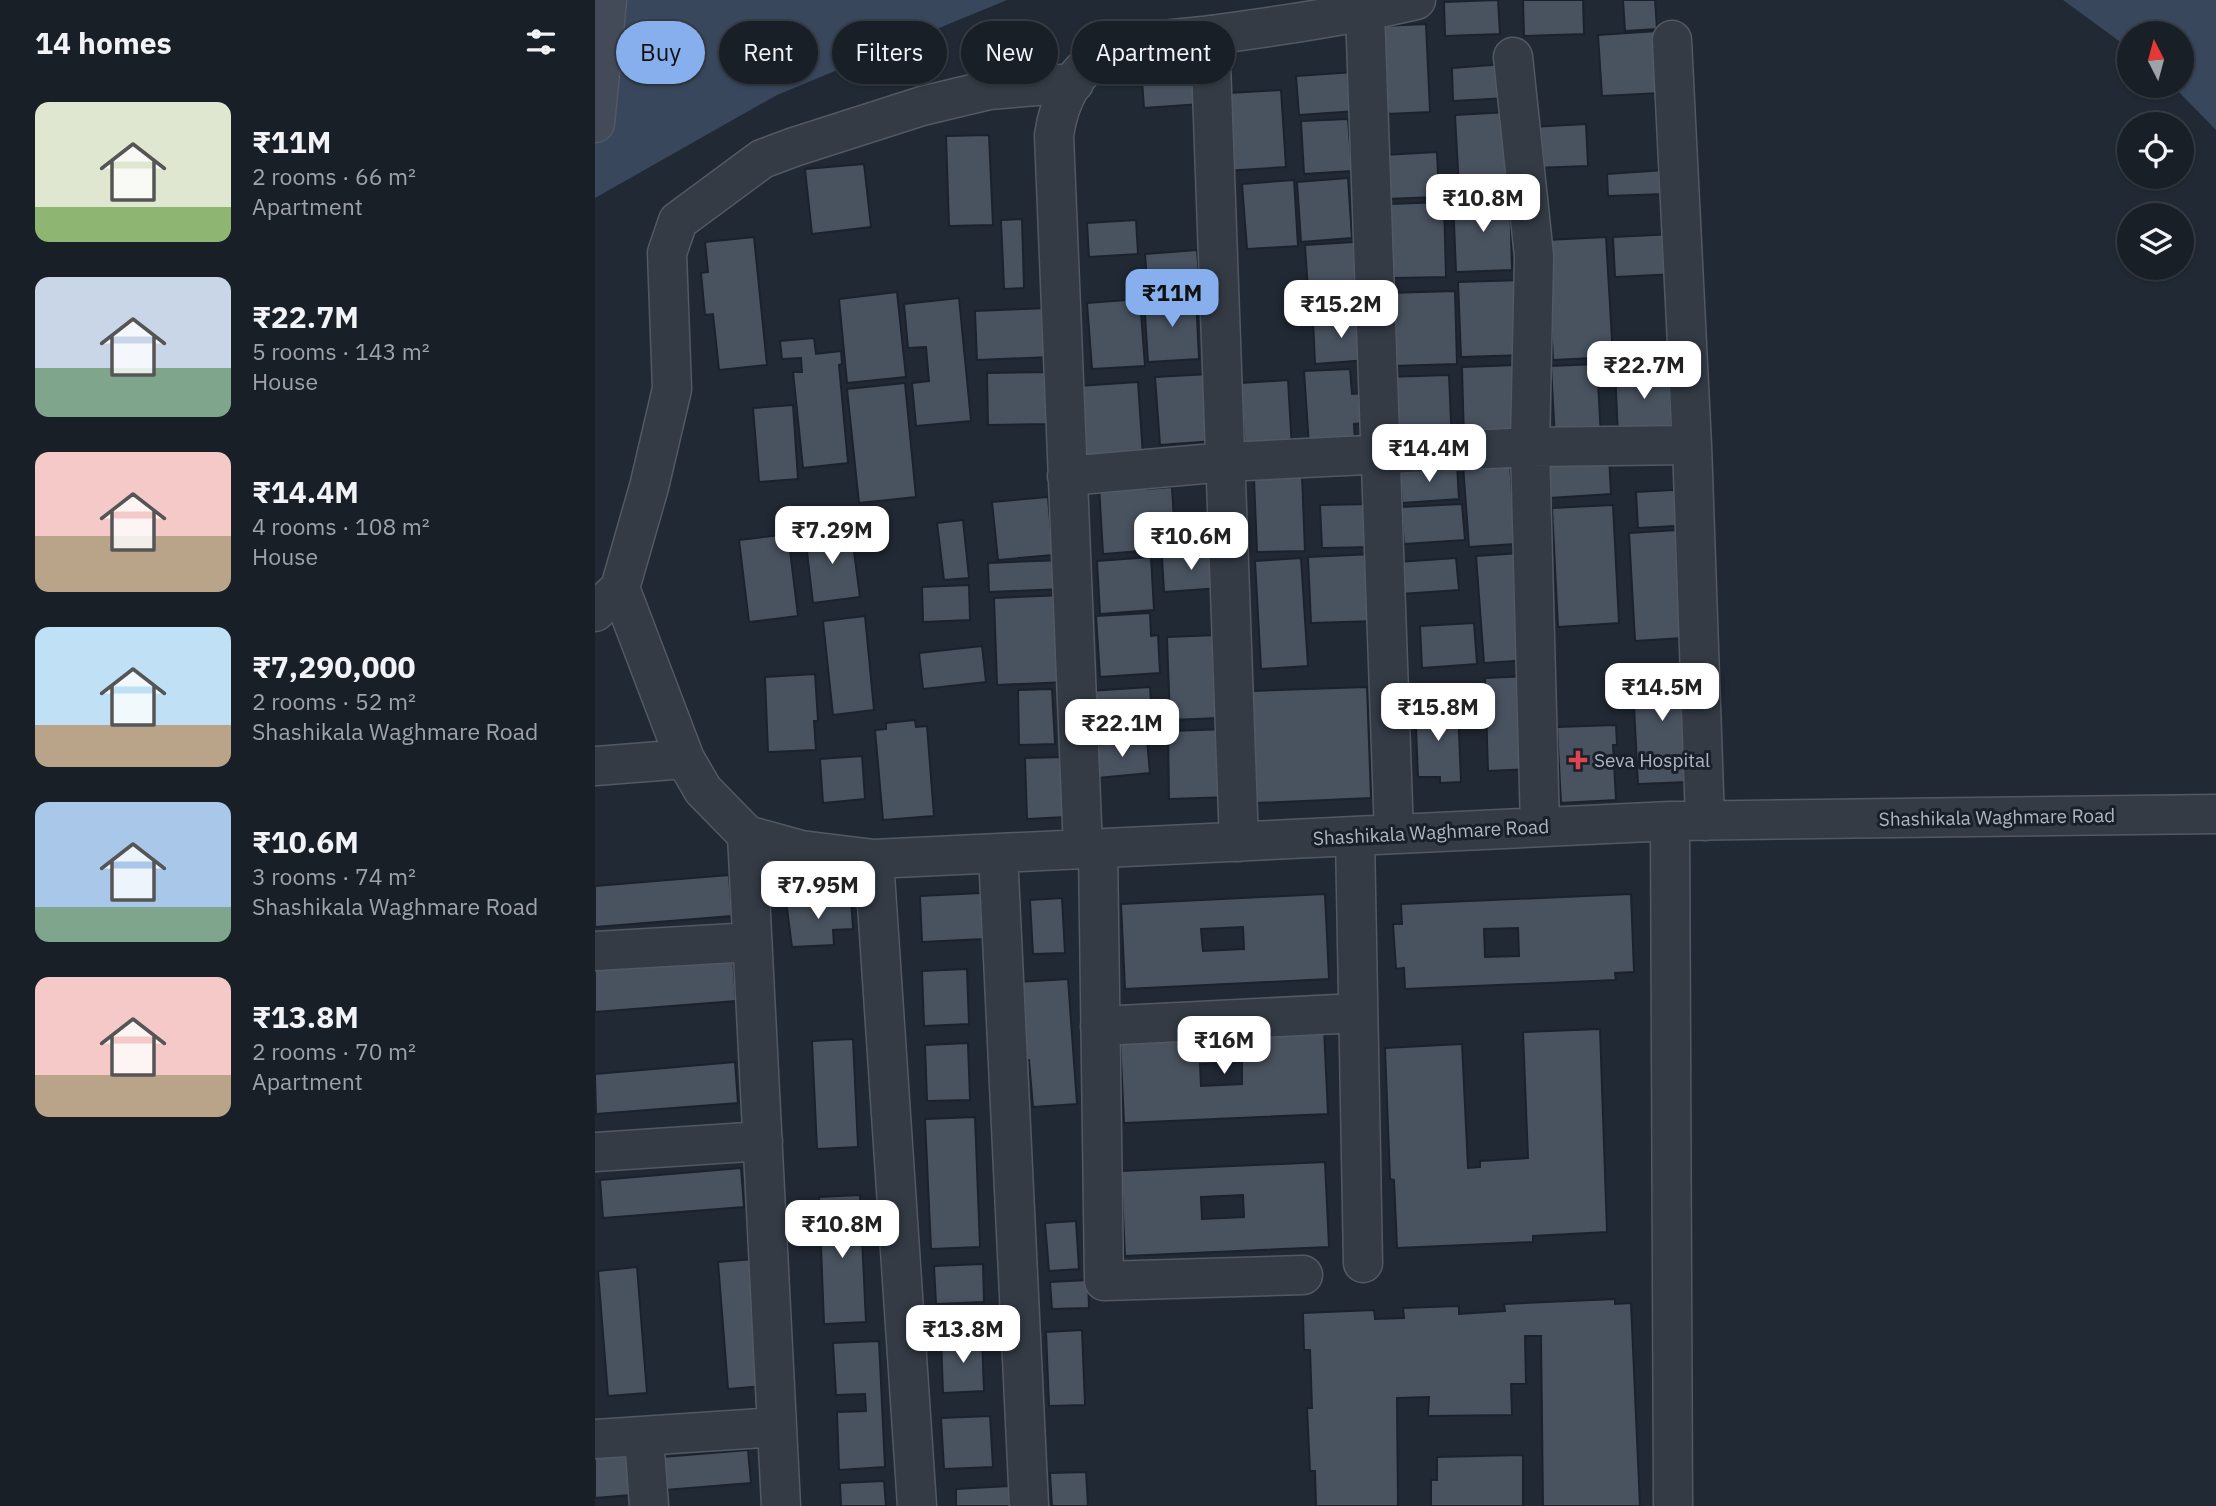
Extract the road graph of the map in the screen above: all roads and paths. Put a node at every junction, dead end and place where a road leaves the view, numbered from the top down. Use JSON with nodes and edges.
{"nodes":[{"id":1,"x":607,"y":0,"type":"edge"},
{"id":2,"x":1416,"y":0,"type":"edge"},
{"id":3,"x":1365,"y":12,"type":"junction"},
{"id":4,"x":1235,"y":31,"type":"edge"},
{"id":5,"x":1672,"y":40,"type":"dead end"},
{"id":6,"x":1514,"y":57,"type":"dead end"},
{"id":7,"x":1072,"y":83,"type":"edge"},
{"id":8,"x":1073,"y":84,"type":"edge"},
{"id":9,"x":1212,"y":84,"type":"edge"},
{"id":10,"x":595,"y":123,"type":"edge"},
{"id":11,"x":1692,"y":445,"type":"junction"},
{"id":12,"x":1530,"y":447,"type":"junction"},
{"id":13,"x":1380,"y":456,"type":"junction"},
{"id":14,"x":1226,"y":462,"type":"junction"},
{"id":15,"x":1067,"y":476,"type":"junction"},
{"id":16,"x":608,"y":600,"type":"edge"},
{"id":17,"x":685,"y":759,"type":"junction"},
{"id":18,"x":595,"y":766,"type":"edge"},
{"id":19,"x":2216,"y":814,"type":"edge"},
{"id":20,"x":1687,"y":821,"type":"junction"},
{"id":21,"x":1540,"y":827,"type":"junction"},
{"id":22,"x":1394,"y":834,"type":"junction"},
{"id":23,"x":747,"y":835,"type":"junction"},
{"id":24,"x":1356,"y":836,"type":"junction"},
{"id":25,"x":1239,"y":842,"type":"junction"},
{"id":26,"x":1091,"y":849,"type":"junction"},
{"id":27,"x":997,"y":853,"type":"junction"},
{"id":28,"x":874,"y":859,"type":"junction"},
{"id":29,"x":752,"y":942,"type":"junction"},
{"id":30,"x":595,"y":951,"type":"edge"},
{"id":31,"x":1357,"y":1013,"type":"junction"},
{"id":32,"x":1100,"y":1026,"type":"junction"},
{"id":33,"x":763,"y":1141,"type":"junction"},
{"id":34,"x":595,"y":1152,"type":"edge"},
{"id":35,"x":1363,"y":1263,"type":"dead end"},
{"id":36,"x":1303,"y":1275,"type":"dead end"},
{"id":37,"x":777,"y":1427,"type":"junction"},
{"id":38,"x":644,"y":1436,"type":"junction"},
{"id":39,"x":595,"y":1439,"type":"edge"},
{"id":40,"x":649,"y":1506,"type":"edge"},
{"id":41,"x":781,"y":1506,"type":"edge"},
{"id":42,"x":917,"y":1506,"type":"edge"},
{"id":43,"x":1029,"y":1506,"type":"edge"},
{"id":44,"x":1673,"y":1506,"type":"edge"}],
"edges":[{"from":1,"to":10,"type":"main road"},
{"from":2,"to":3,"type":"street"},
{"from":3,"to":4,"type":"street"},
{"from":3,"to":13,"type":"street"},
{"from":5,"to":11,"type":"street"},
{"from":6,"to":12,"type":"street"},
{"from":7,"to":16,"type":"street"},
{"from":8,"to":15,"type":"street"},
{"from":9,"to":14,"type":"street"},
{"from":11,"to":12,"type":"street"},
{"from":11,"to":20,"type":"street"},
{"from":12,"to":13,"type":"street"},
{"from":12,"to":21,"type":"street"},
{"from":13,"to":14,"type":"street"},
{"from":13,"to":22,"type":"street"},
{"from":14,"to":15,"type":"street"},
{"from":14,"to":25,"type":"street"},
{"from":15,"to":26,"type":"street"},
{"from":16,"to":17,"type":"street"},
{"from":17,"to":18,"type":"street"},
{"from":17,"to":23,"type":"street"},
{"from":19,"to":20,"type":"street","name":"Shashikala Waghmare Road"},
{"from":20,"to":21,"type":"street","name":"Shashikala Waghmare Road"},
{"from":20,"to":44,"type":"street"},
{"from":21,"to":22,"type":"street","name":"Shashikala Waghmare Road"},
{"from":22,"to":24,"type":"street","name":"Shashikala Waghmare Road"},
{"from":23,"to":28,"type":"street","name":"Shashikala Waghmare Road"},
{"from":23,"to":29,"type":"street"},
{"from":24,"to":25,"type":"street","name":"Shashikala Waghmare Road"},
{"from":24,"to":31,"type":"street"},
{"from":25,"to":26,"type":"street","name":"Shashikala Waghmare Road"},
{"from":26,"to":27,"type":"street","name":"Shashikala Waghmare Road"},
{"from":26,"to":32,"type":"street"},
{"from":27,"to":28,"type":"street","name":"Shashikala Waghmare Road"},
{"from":27,"to":43,"type":"street"},
{"from":28,"to":42,"type":"street"},
{"from":29,"to":30,"type":"street"},
{"from":29,"to":33,"type":"street"},
{"from":31,"to":32,"type":"street"},
{"from":31,"to":35,"type":"street"},
{"from":32,"to":36,"type":"street"},
{"from":33,"to":34,"type":"street"},
{"from":33,"to":37,"type":"street"},
{"from":37,"to":38,"type":"street"},
{"from":37,"to":41,"type":"street"},
{"from":38,"to":39,"type":"street"},
{"from":38,"to":40,"type":"street"}]}
